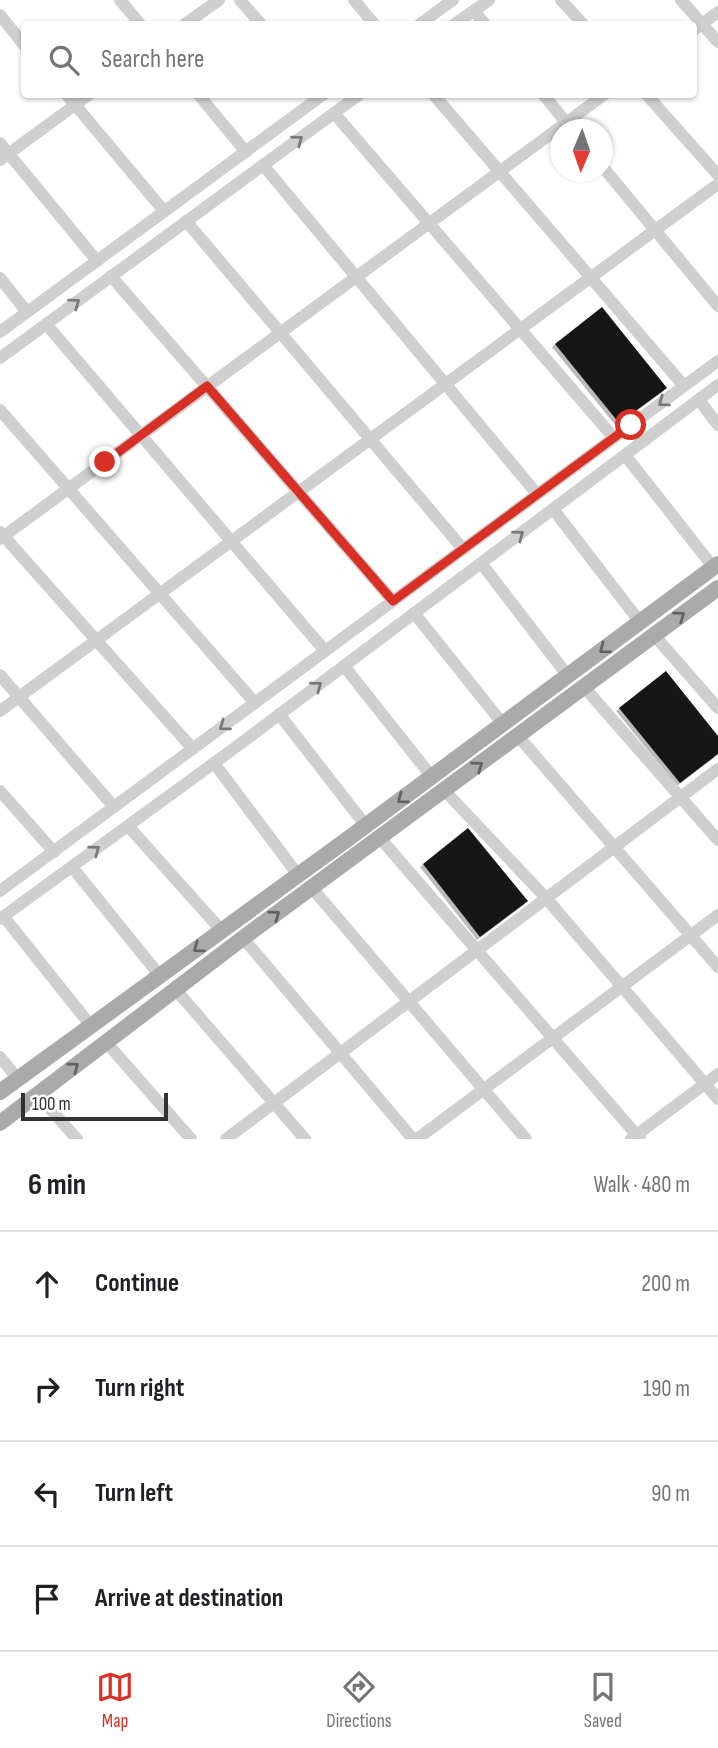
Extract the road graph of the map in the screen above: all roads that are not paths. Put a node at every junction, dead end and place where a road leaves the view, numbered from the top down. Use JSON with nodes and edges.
{"nodes":[{"id":1,"x":120,"y":0,"type":"edge"},
{"id":2,"x":219,"y":0,"type":"edge"},
{"id":3,"x":240,"y":0,"type":"edge"},
{"id":4,"x":354,"y":0,"type":"edge"},
{"id":5,"x":453,"y":0,"type":"edge"},
{"id":6,"x":489,"y":0,"type":"edge"},
{"id":7,"x":561,"y":0,"type":"edge"},
{"id":8,"x":681,"y":0,"type":"edge"},
{"id":9,"x":474,"y":11,"type":"junction"},
{"id":10,"x":718,"y":12,"type":"edge"},
{"id":11,"x":0,"y":15,"type":"edge"},
{"id":12,"x":138,"y":21,"type":"edge"},
{"id":13,"x":189,"y":21,"type":"edge"},
{"id":14,"x":258,"y":21,"type":"edge"},
{"id":15,"x":372,"y":21,"type":"edge"},
{"id":16,"x":424,"y":21,"type":"edge"},
{"id":17,"x":459,"y":21,"type":"edge"},
{"id":18,"x":482,"y":21,"type":"edge"},
{"id":19,"x":580,"y":21,"type":"edge"},
{"id":20,"x":694,"y":21,"type":"edge"},
{"id":21,"x":698,"y":27,"type":"edge"},
{"id":22,"x":21,"y":41,"type":"edge"},
{"id":23,"x":718,"y":42,"type":"edge"},
{"id":24,"x":69,"y":98,"type":"edge"},
{"id":25,"x":85,"y":98,"type":"edge"},
{"id":26,"x":201,"y":98,"type":"edge"},
{"id":27,"x":319,"y":98,"type":"edge"},
{"id":28,"x":354,"y":98,"type":"edge"},
{"id":29,"x":436,"y":98,"type":"edge"},
{"id":30,"x":546,"y":98,"type":"edge"},
{"id":31,"x":600,"y":98,"type":"edge"},
{"id":32,"x":650,"y":98,"type":"edge"},
{"id":33,"x":75,"y":105,"type":"junction"},
{"id":34,"x":334,"y":113,"type":"junction"},
{"id":35,"x":563,"y":119,"type":"edge"},
{"id":36,"x":577,"y":119,"type":"edge"},
{"id":37,"x":550,"y":138,"type":"edge"},
{"id":38,"x":0,"y":143,"type":"edge"},
{"id":39,"x":246,"y":152,"type":"junction"},
{"id":40,"x":4,"y":157,"type":"edge"},
{"id":41,"x":263,"y":165,"type":"junction"},
{"id":42,"x":499,"y":172,"type":"junction"},
{"id":43,"x":718,"y":175,"type":"edge"},
{"id":44,"x":613,"y":178,"type":"edge"},
{"id":45,"x":718,"y":184,"type":"edge"},
{"id":46,"x":164,"y":211,"type":"junction"},
{"id":47,"x":186,"y":221,"type":"junction"},
{"id":48,"x":429,"y":224,"type":"junction"},
{"id":49,"x":655,"y":230,"type":"junction"},
{"id":50,"x":97,"y":261,"type":"junction"},
{"id":51,"x":111,"y":276,"type":"junction"},
{"id":52,"x":356,"y":277,"type":"junction"},
{"id":53,"x":0,"y":278,"type":"edge"},
{"id":54,"x":590,"y":278,"type":"junction"},
{"id":55,"x":718,"y":306,"type":"edge"},
{"id":56,"x":27,"y":312,"type":"junction"},
{"id":57,"x":46,"y":324,"type":"junction"},
{"id":58,"x":520,"y":329,"type":"junction"},
{"id":59,"x":0,"y":332,"type":"edge"},
{"id":60,"x":280,"y":333,"type":"junction"},
{"id":61,"x":0,"y":358,"type":"edge"},
{"id":62,"x":718,"y":361,"type":"edge"},
{"id":63,"x":445,"y":384,"type":"junction"},
{"id":64,"x":718,"y":385,"type":"edge"},
{"id":65,"x":207,"y":386,"type":"junction"},
{"id":66,"x":684,"y":386,"type":"junction"},
{"id":67,"x":699,"y":400,"type":"junction"},
{"id":68,"x":0,"y":410,"type":"edge"},
{"id":69,"x":718,"y":425,"type":"edge"},
{"id":70,"x":141,"y":435,"type":"junction"},
{"id":71,"x":614,"y":438,"type":"junction"},
{"id":72,"x":370,"y":439,"type":"junction"},
{"id":73,"x":625,"y":455,"type":"junction"},
{"id":74,"x":68,"y":489,"type":"junction"},
{"id":75,"x":299,"y":492,"type":"junction"},
{"id":76,"x":537,"y":494,"type":"junction"},
{"id":77,"x":553,"y":509,"type":"junction"},
{"id":78,"x":1,"y":536,"type":"edge"},
{"id":79,"x":232,"y":541,"type":"junction"},
{"id":80,"x":463,"y":549,"type":"junction"},
{"id":81,"x":481,"y":563,"type":"junction"},
{"id":82,"x":716,"y":566,"type":"edge"},
{"id":83,"x":718,"y":588,"type":"edge"},
{"id":84,"x":160,"y":594,"type":"junction"},
{"id":85,"x":393,"y":601,"type":"junction"},
{"id":86,"x":414,"y":613,"type":"junction"},
{"id":87,"x":640,"y":622,"type":"junction"},
{"id":88,"x":654,"y":635,"type":"junction"},
{"id":89,"x":97,"y":640,"type":"junction"},
{"id":90,"x":325,"y":651,"type":"junction"},
{"id":91,"x":344,"y":666,"type":"junction"},
{"id":92,"x":0,"y":675,"type":"edge"},
{"id":93,"x":568,"y":676,"type":"junction"},
{"id":94,"x":584,"y":687,"type":"junction"},
{"id":95,"x":19,"y":697,"type":"junction"},
{"id":96,"x":255,"y":703,"type":"junction"},
{"id":97,"x":718,"y":708,"type":"edge"},
{"id":98,"x":0,"y":711,"type":"edge"},
{"id":99,"x":279,"y":714,"type":"junction"},
{"id":100,"x":503,"y":724,"type":"junction"},
{"id":101,"x":518,"y":736,"type":"junction"},
{"id":102,"x":193,"y":749,"type":"junction"},
{"id":103,"x":214,"y":763,"type":"junction"},
{"id":104,"x":718,"y":769,"type":"edge"},
{"id":105,"x":432,"y":776,"type":"junction"},
{"id":106,"x":444,"y":790,"type":"junction"},
{"id":107,"x":0,"y":791,"type":"edge"},
{"id":108,"x":681,"y":797,"type":"junction"},
{"id":109,"x":114,"y":807,"type":"junction"},
{"id":110,"x":128,"y":826,"type":"junction"},
{"id":111,"x":366,"y":826,"type":"junction"},
{"id":112,"x":380,"y":838,"type":"junction"},
{"id":113,"x":718,"y":840,"type":"edge"},
{"id":114,"x":614,"y":847,"type":"junction"},
{"id":115,"x":54,"y":852,"type":"junction"},
{"id":116,"x":72,"y":867,"type":"junction"},
{"id":117,"x":298,"y":875,"type":"junction"},
{"id":118,"x":312,"y":888,"type":"junction"},
{"id":119,"x":0,"y":891,"type":"edge"},
{"id":120,"x":546,"y":898,"type":"junction"},
{"id":121,"x":718,"y":915,"type":"edge"},
{"id":122,"x":2,"y":918,"type":"edge"},
{"id":123,"x":222,"y":931,"type":"junction"},
{"id":124,"x":690,"y":935,"type":"junction"},
{"id":125,"x":243,"y":938,"type":"junction"},
{"id":126,"x":477,"y":950,"type":"junction"},
{"id":127,"x":718,"y":967,"type":"edge"},
{"id":128,"x":160,"y":976,"type":"junction"},
{"id":129,"x":622,"y":986,"type":"junction"},
{"id":130,"x":176,"y":990,"type":"junction"},
{"id":131,"x":409,"y":1002,"type":"junction"},
{"id":132,"x":91,"y":1026,"type":"junction"},
{"id":133,"x":553,"y":1038,"type":"junction"},
{"id":134,"x":106,"y":1042,"type":"junction"},
{"id":135,"x":340,"y":1053,"type":"junction"},
{"id":136,"x":0,"y":1057,"type":"edge"},
{"id":137,"x":718,"y":1074,"type":"edge"},
{"id":138,"x":18,"y":1079,"type":"junction"},
{"id":139,"x":706,"y":1083,"type":"junction"},
{"id":140,"x":484,"y":1090,"type":"junction"},
{"id":141,"x":0,"y":1092,"type":"edge"},
{"id":142,"x":38,"y":1095,"type":"junction"},
{"id":143,"x":718,"y":1099,"type":"edge"},
{"id":144,"x":274,"y":1103,"type":"junction"},
{"id":145,"x":0,"y":1123,"type":"edge"},
{"id":146,"x":636,"y":1138,"type":"edge"},
{"id":147,"x":77,"y":1139,"type":"edge"},
{"id":148,"x":191,"y":1139,"type":"edge"},
{"id":149,"x":226,"y":1139,"type":"edge"},
{"id":150,"x":305,"y":1139,"type":"edge"},
{"id":151,"x":415,"y":1139,"type":"edge"},
{"id":152,"x":526,"y":1139,"type":"edge"}],
"edges":[{"from":1,"to":12,"type":"street"},
{"from":2,"to":13,"type":"street"},
{"from":3,"to":14,"type":"street"},
{"from":4,"to":15,"type":"street"},
{"from":5,"to":16,"type":"street"},
{"from":6,"to":9,"type":"street"},
{"from":7,"to":19,"type":"street"},
{"from":8,"to":20,"type":"street"},
{"from":9,"to":17,"type":"street"},
{"from":9,"to":18,"type":"street"},
{"from":10,"to":21,"type":"street"},
{"from":11,"to":22,"type":"street"},
{"from":21,"to":23,"type":"street"},
{"from":24,"to":33,"type":"street"},
{"from":25,"to":33,"type":"street"},
{"from":26,"to":39,"type":"street"},
{"from":27,"to":39,"type":"street"},
{"from":28,"to":34,"type":"street"},
{"from":29,"to":42,"type":"street"},
{"from":30,"to":35,"type":"street"},
{"from":31,"to":36,"type":"street"},
{"from":32,"to":43,"type":"street"},
{"from":33,"to":40,"type":"street"},
{"from":33,"to":46,"type":"street"},
{"from":41,"to":34,"type":"street","one_way":true},
{"from":34,"to":48,"type":"street"},
{"from":37,"to":42,"type":"street"},
{"from":38,"to":40,"type":"street"},
{"from":39,"to":46,"type":"street"},
{"from":40,"to":50,"type":"street"},
{"from":41,"to":47,"type":"street"},
{"from":41,"to":52,"type":"street"},
{"from":42,"to":48,"type":"street"},
{"from":42,"to":54,"type":"street"},
{"from":44,"to":49,"type":"street"},
{"from":45,"to":49,"type":"street"},
{"from":46,"to":50,"type":"street"},
{"from":47,"to":51,"type":"street"},
{"from":47,"to":60,"type":"street"},
{"from":48,"to":52,"type":"street"},
{"from":48,"to":58,"type":"street"},
{"from":49,"to":54,"type":"street"},
{"from":49,"to":55,"type":"street"},
{"from":50,"to":56,"type":"street"},
{"from":57,"to":51,"type":"street","one_way":true},
{"from":51,"to":65,"type":"street"},
{"from":52,"to":60,"type":"street"},
{"from":52,"to":63,"type":"street"},
{"from":53,"to":56,"type":"street"},
{"from":54,"to":58,"type":"street"},
{"from":54,"to":66,"type":"street"},
{"from":56,"to":59,"type":"street"},
{"from":57,"to":61,"type":"street"},
{"from":57,"to":70,"type":"street"},
{"from":58,"to":63,"type":"street"},
{"from":58,"to":71,"type":"street"},
{"from":60,"to":65,"type":"street"},
{"from":60,"to":72,"type":"street"},
{"from":62,"to":66,"type":"street"},
{"from":63,"to":72,"type":"street"},
{"from":63,"to":76,"type":"street"},
{"from":64,"to":67,"type":"street"},
{"from":65,"to":70,"type":"street"},
{"from":65,"to":75,"type":"street"},
{"from":66,"to":71,"type":"street","one_way":true},
{"from":67,"to":69,"type":"street"},
{"from":67,"to":73,"type":"street"},
{"from":68,"to":74,"type":"street"},
{"from":70,"to":74,"type":"street"},
{"from":70,"to":79,"type":"street"},
{"from":71,"to":76,"type":"street"},
{"from":72,"to":75,"type":"street"},
{"from":72,"to":80,"type":"street"},
{"from":73,"to":77,"type":"street"},
{"from":73,"to":82,"type":"street"},
{"from":74,"to":78,"type":"street"},
{"from":74,"to":84,"type":"street"},
{"from":75,"to":79,"type":"street"},
{"from":75,"to":85,"type":"street"},
{"from":76,"to":80,"type":"street"},
{"from":81,"to":77,"type":"street","one_way":true},
{"from":77,"to":87,"type":"street"},
{"from":78,"to":89,"type":"street"},
{"from":79,"to":84,"type":"street"},
{"from":79,"to":90,"type":"street"},
{"from":80,"to":85,"type":"street"},
{"from":81,"to":86,"type":"street"},
{"from":81,"to":93,"type":"street"},
{"from":82,"to":87,"type":"main road"},
{"from":88,"to":83,"type":"main road","one_way":true},
{"from":84,"to":89,"type":"street"},
{"from":84,"to":96,"type":"street"},
{"from":85,"to":90,"type":"street"},
{"from":86,"to":91,"type":"street"},
{"from":86,"to":100,"type":"street"},
{"from":87,"to":93,"type":"main road","one_way":true},
{"from":88,"to":94,"type":"main road"},
{"from":88,"to":97,"type":"street"},
{"from":89,"to":95,"type":"street"},
{"from":89,"to":102,"type":"street"},
{"from":90,"to":96,"type":"street"},
{"from":99,"to":91,"type":"street","one_way":true},
{"from":91,"to":105,"type":"street"},
{"from":92,"to":95,"type":"street"},
{"from":93,"to":100,"type":"main road"},
{"from":94,"to":101,"type":"main road"},
{"from":94,"to":108,"type":"street"},
{"from":95,"to":98,"type":"street"},
{"from":95,"to":109,"type":"street"},
{"from":96,"to":102,"type":"street","one_way":true},
{"from":99,"to":103,"type":"street"},
{"from":99,"to":111,"type":"street"},
{"from":100,"to":105,"type":"main road"},
{"from":106,"to":101,"type":"main road","one_way":true},
{"from":101,"to":114,"type":"street"},
{"from":102,"to":109,"type":"street"},
{"from":103,"to":110,"type":"street"},
{"from":103,"to":117,"type":"street"},
{"from":104,"to":108,"type":"street"},
{"from":105,"to":111,"type":"main road","one_way":true},
{"from":106,"to":112,"type":"main road"},
{"from":106,"to":120,"type":"street"},
{"from":107,"to":115,"type":"street"},
{"from":108,"to":113,"type":"street"},
{"from":108,"to":114,"type":"street"},
{"from":109,"to":115,"type":"street"},
{"from":116,"to":110,"type":"street","one_way":true},
{"from":110,"to":123,"type":"street"},
{"from":111,"to":117,"type":"main road"},
{"from":112,"to":118,"type":"main road"},
{"from":112,"to":126,"type":"street"},
{"from":114,"to":120,"type":"street"},
{"from":114,"to":124,"type":"street"},
{"from":115,"to":119,"type":"street"},
{"from":116,"to":122,"type":"street"},
{"from":116,"to":128,"type":"street"},
{"from":117,"to":123,"type":"main road"},
{"from":125,"to":118,"type":"main road","one_way":true},
{"from":118,"to":131,"type":"street"},
{"from":120,"to":126,"type":"street"},
{"from":120,"to":129,"type":"street"},
{"from":121,"to":124,"type":"street"},
{"from":122,"to":132,"type":"street"},
{"from":123,"to":128,"type":"main road","one_way":true},
{"from":124,"to":127,"type":"street"},
{"from":124,"to":129,"type":"street"},
{"from":125,"to":130,"type":"main road"},
{"from":125,"to":135,"type":"street"},
{"from":126,"to":131,"type":"street"},
{"from":126,"to":133,"type":"street"},
{"from":128,"to":132,"type":"main road"},
{"from":129,"to":133,"type":"street"},
{"from":129,"to":139,"type":"street"},
{"from":130,"to":134,"type":"main road"},
{"from":130,"to":144,"type":"street"},
{"from":131,"to":135,"type":"street"},
{"from":131,"to":140,"type":"street"},
{"from":132,"to":138,"type":"main road"},
{"from":133,"to":140,"type":"street"},
{"from":133,"to":146,"type":"street"},
{"from":142,"to":134,"type":"main road","one_way":true},
{"from":134,"to":148,"type":"street"},
{"from":135,"to":144,"type":"street"},
{"from":135,"to":151,"type":"street"},
{"from":136,"to":138,"type":"street"},
{"from":137,"to":139,"type":"street"},
{"from":138,"to":141,"type":"main road"},
{"from":139,"to":143,"type":"street"},
{"from":139,"to":146,"type":"street"},
{"from":140,"to":151,"type":"street"},
{"from":140,"to":152,"type":"street"},
{"from":142,"to":145,"type":"main road"},
{"from":142,"to":147,"type":"street"},
{"from":144,"to":149,"type":"street"},
{"from":144,"to":150,"type":"street"}]}
